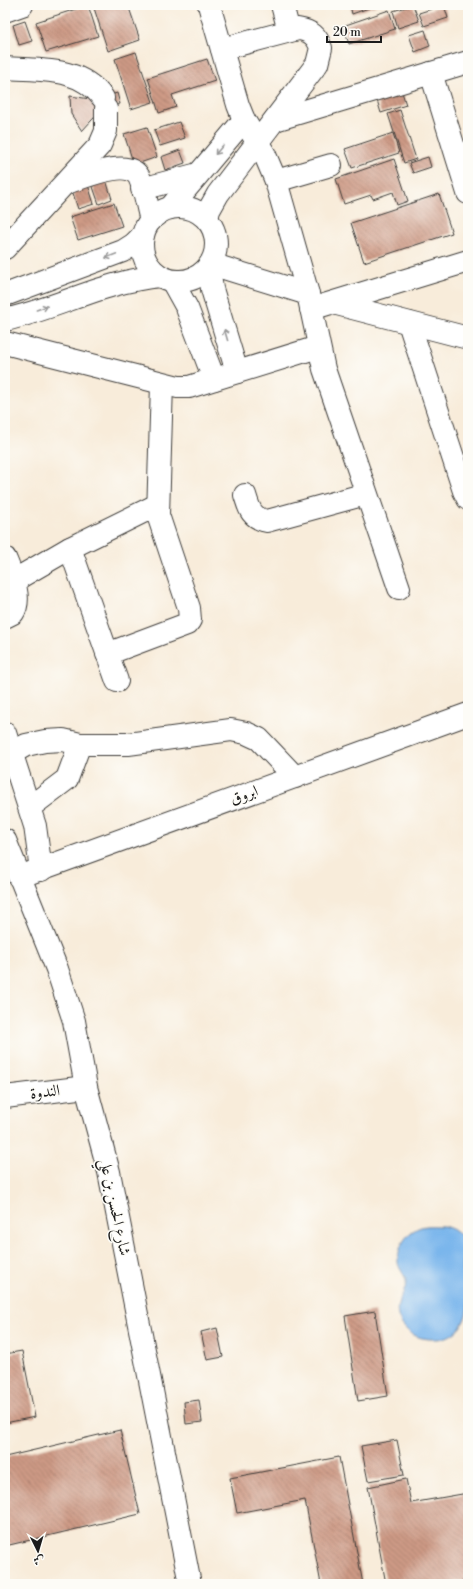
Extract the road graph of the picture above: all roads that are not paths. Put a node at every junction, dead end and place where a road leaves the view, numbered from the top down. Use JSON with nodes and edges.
{"nodes":[{"id":1,"x":22,"y":5,"type":"edge"},
{"id":2,"x":209,"y":5,"type":"edge"},
{"id":3,"x":282,"y":5,"type":"edge"},
{"id":4,"x":5,"y":10,"type":"edge"},
{"id":5,"x":289,"y":32,"type":"junction"},
{"id":6,"x":222,"y":49,"type":"junction"},
{"id":7,"x":468,"y":62,"type":"edge"},
{"id":8,"x":5,"y":68,"type":"edge"},
{"id":9,"x":431,"y":73,"type":"junction"},
{"id":10,"x":244,"y":120,"type":"junction"},
{"id":11,"x":275,"y":120,"type":"junction"},
{"id":12,"x":460,"y":142,"type":"edge"},
{"id":13,"x":257,"y":144,"type":"junction"},
{"id":14,"x":332,"y":165,"type":"dead end"},
{"id":15,"x":198,"y":174,"type":"junction"},
{"id":16,"x":276,"y":181,"type":"junction"},
{"id":17,"x":64,"y":184,"type":"junction"},
{"id":18,"x":142,"y":189,"type":"junction"},
{"id":19,"x":468,"y":193,"type":"edge"},
{"id":20,"x":170,"y":208,"type":"junction"},
{"id":21,"x":207,"y":219,"type":"junction"},
{"id":22,"x":147,"y":227,"type":"junction"},
{"id":23,"x":5,"y":248,"type":"edge"},
{"id":24,"x":468,"y":261,"type":"edge"},
{"id":25,"x":210,"y":265,"type":"junction"},
{"id":26,"x":166,"y":279,"type":"junction"},
{"id":27,"x":5,"y":295,"type":"edge"},
{"id":28,"x":310,"y":302,"type":"junction"},
{"id":29,"x":333,"y":303,"type":"junction"},
{"id":30,"x":5,"y":320,"type":"edge"},
{"id":31,"x":409,"y":323,"type":"junction"},
{"id":32,"x":468,"y":338,"type":"edge"},
{"id":33,"x":5,"y":343,"type":"edge"},
{"id":34,"x":318,"y":347,"type":"junction"},
{"id":35,"x":237,"y":372,"type":"junction"},
{"id":36,"x":214,"y":379,"type":"junction"},
{"id":37,"x":162,"y":384,"type":"junction"},
{"id":38,"x":366,"y":494,"type":"junction"},
{"id":39,"x":245,"y":495,"type":"dead end"},
{"id":40,"x":468,"y":499,"type":"edge"},
{"id":41,"x":157,"y":505,"type":"junction"},
{"id":42,"x":70,"y":548,"type":"junction"},
{"id":43,"x":5,"y":558,"type":"edge"},
{"id":44,"x":13,"y":581,"type":"junction"},
{"id":45,"x":399,"y":588,"type":"dead end"},
{"id":46,"x":5,"y":617,"type":"edge"},
{"id":47,"x":107,"y":654,"type":"junction"},
{"id":48,"x":117,"y":681,"type":"dead end"},
{"id":49,"x":468,"y":714,"type":"edge"},
{"id":50,"x":5,"y":733,"type":"edge"},
{"id":51,"x":80,"y":744,"type":"junction"},
{"id":52,"x":12,"y":753,"type":"junction"},
{"id":53,"x":295,"y":777,"type":"junction"},
{"id":54,"x":30,"y":807,"type":"junction"},
{"id":55,"x":5,"y":840,"type":"edge"},
{"id":56,"x":41,"y":870,"type":"junction"},
{"id":57,"x":20,"y":877,"type":"junction"},
{"id":58,"x":86,"y":1087,"type":"junction"},
{"id":59,"x":5,"y":1097,"type":"edge"},
{"id":60,"x":190,"y":1584,"type":"edge"}],
"edges":[{"from":1,"to":4,"type":"street"},
{"from":2,"to":6,"type":"street"},
{"from":3,"to":5,"type":"street"},
{"from":5,"to":6,"type":"street"},
{"from":5,"to":11,"type":"street"},
{"from":6,"to":10,"type":"street"},
{"from":7,"to":9,"type":"street"},
{"from":8,"to":17,"type":"street"},
{"from":9,"to":11,"type":"street"},
{"from":9,"to":12,"type":"street"},
{"from":10,"to":13,"type":"street"},
{"from":10,"to":15,"type":"street","one_way":true},
{"from":11,"to":13,"type":"street"},
{"from":12,"to":19,"type":"street"},
{"from":13,"to":16,"type":"street"},
{"from":13,"to":21,"type":"street"},
{"from":14,"to":16,"type":"street"},
{"from":15,"to":18,"type":"street"},
{"from":15,"to":20,"type":"street"},
{"from":16,"to":28,"type":"street"},
{"from":17,"to":18,"type":"street"},
{"from":17,"to":23,"type":"street"},
{"from":18,"to":22,"type":"street"},
{"from":20,"to":21,"type":"street"},
{"from":20,"to":22,"type":"street"},
{"from":21,"to":25,"type":"street"},
{"from":22,"to":26,"type":"street"},
{"from":22,"to":27,"type":"street","one_way":true},
{"from":24,"to":29,"type":"street"},
{"from":25,"to":26,"type":"street"},
{"from":25,"to":28,"type":"street"},
{"from":35,"to":25,"type":"street","one_way":true},
{"from":30,"to":26,"type":"street","one_way":true},
{"from":26,"to":36,"type":"street"},
{"from":28,"to":29,"type":"street"},
{"from":28,"to":34,"type":"street"},
{"from":29,"to":31,"type":"street"},
{"from":31,"to":32,"type":"street"},
{"from":31,"to":40,"type":"street"},
{"from":33,"to":37,"type":"street"},
{"from":34,"to":35,"type":"street"},
{"from":34,"to":38,"type":"street"},
{"from":35,"to":36,"type":"street"},
{"from":36,"to":37,"type":"street"},
{"from":37,"to":41,"type":"street"},
{"from":38,"to":39,"type":"street"},
{"from":38,"to":45,"type":"street"},
{"from":41,"to":42,"type":"street"},
{"from":41,"to":47,"type":"street"},
{"from":42,"to":44,"type":"street"},
{"from":42,"to":47,"type":"street"},
{"from":43,"to":44,"type":"street"},
{"from":44,"to":46,"type":"street"},
{"from":47,"to":48,"type":"street"},
{"from":49,"to":53,"type":"street","name":"ابروق"},
{"from":50,"to":52,"type":"street"},
{"from":51,"to":52,"type":"street"},
{"from":51,"to":53,"type":"street"},
{"from":51,"to":54,"type":"street"},
{"from":52,"to":54,"type":"street"},
{"from":53,"to":56,"type":"street","name":"ابروق"},
{"from":54,"to":56,"type":"street"},
{"from":55,"to":57,"type":"street","name":"شارع الحسن بن علي"},
{"from":56,"to":57,"type":"street","name":"ابروق"},
{"from":57,"to":58,"type":"street","name":"شارع الحسن بن علي"},
{"from":58,"to":59,"type":"street","name":"الندوة"},
{"from":58,"to":60,"type":"street","name":"شارع الحسن بن علي"}]}
